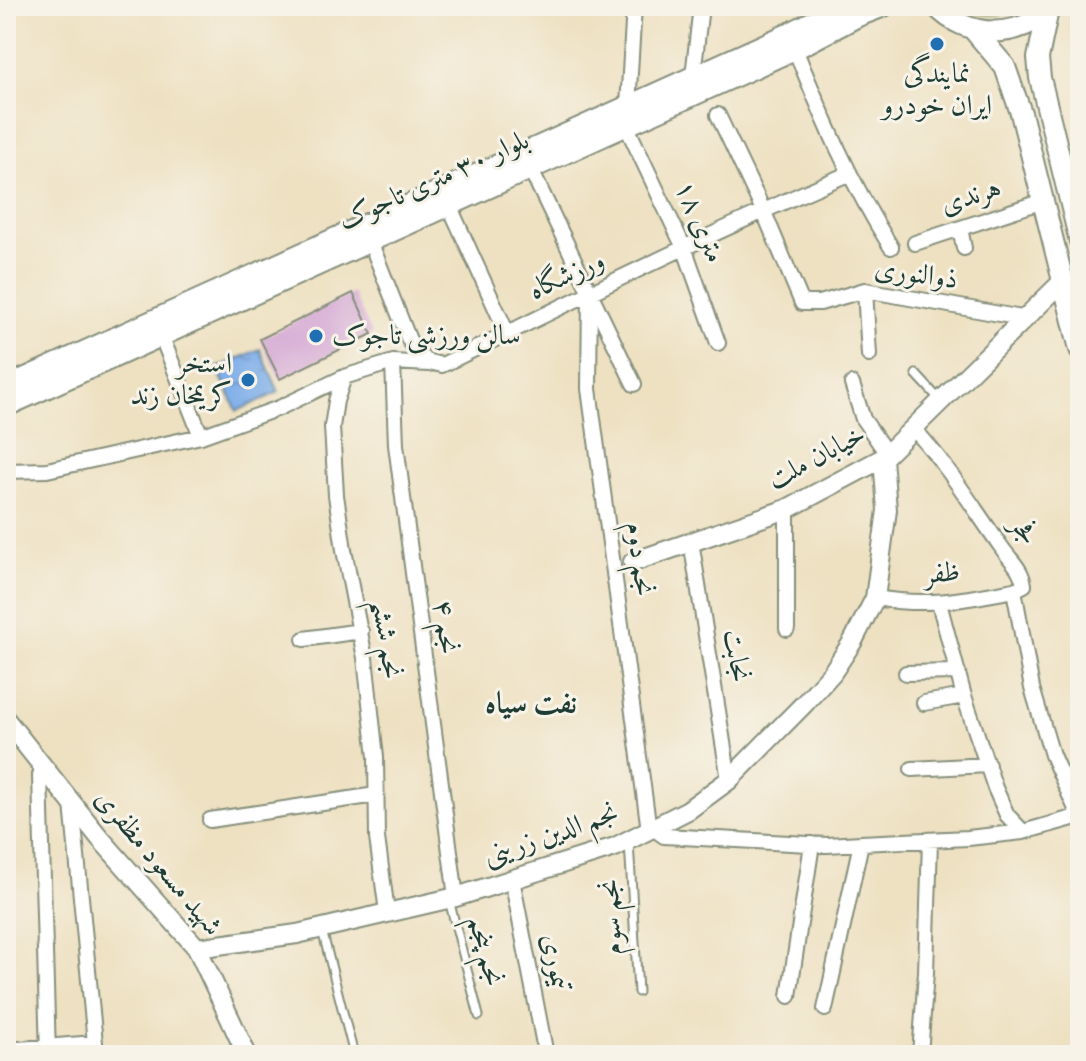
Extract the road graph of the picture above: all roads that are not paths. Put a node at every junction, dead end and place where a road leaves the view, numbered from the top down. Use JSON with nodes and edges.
{"nodes":[{"id":1,"x":634,"y":6,"type":"edge"},
{"id":2,"x":701,"y":6,"type":"edge"},
{"id":3,"x":844,"y":6,"type":"edge"},
{"id":4,"x":884,"y":6,"type":"edge"},
{"id":5,"x":934,"y":7,"type":"edge"},
{"id":6,"x":1049,"y":8,"type":"edge"},
{"id":7,"x":973,"y":29,"type":"junction"},
{"id":8,"x":795,"y":49,"type":"junction"},
{"id":9,"x":693,"y":76,"type":"junction"},
{"id":10,"x":627,"y":115,"type":"junction"},
{"id":11,"x":718,"y":115,"type":"dead end"},
{"id":12,"x":530,"y":168,"type":"junction"},
{"id":13,"x":848,"y":174,"type":"junction"},
{"id":14,"x":1043,"y":201,"type":"junction"},
{"id":15,"x":449,"y":205,"type":"junction"},
{"id":16,"x":763,"y":210,"type":"junction"},
{"id":17,"x":960,"y":228,"type":"junction"},
{"id":18,"x":370,"y":241,"type":"junction"},
{"id":19,"x":1080,"y":241,"type":"edge"},
{"id":20,"x":915,"y":243,"type":"dead end"},
{"id":21,"x":891,"y":247,"type":"dead end"},
{"id":22,"x":964,"y":248,"type":"dead end"},
{"id":23,"x":685,"y":250,"type":"junction"},
{"id":24,"x":1063,"y":281,"type":"junction"},
{"id":25,"x":865,"y":290,"type":"junction"},
{"id":26,"x":590,"y":293,"type":"junction"},
{"id":27,"x":1022,"y":318,"type":"junction"},
{"id":28,"x":507,"y":333,"type":"junction"},
{"id":29,"x":161,"y":335,"type":"junction"},
{"id":30,"x":718,"y":343,"type":"dead end"},
{"id":31,"x":1080,"y":349,"type":"edge"},
{"id":32,"x":869,"y":355,"type":"dead end"},
{"id":33,"x":393,"y":362,"type":"junction"},
{"id":34,"x":442,"y":365,"type":"junction"},
{"id":35,"x":916,"y":374,"type":"dead end"},
{"id":36,"x":344,"y":377,"type":"junction"},
{"id":37,"x":634,"y":384,"type":"dead end"},
{"id":38,"x":852,"y":384,"type":"dead end"},
{"id":39,"x":6,"y":387,"type":"edge"},
{"id":40,"x":941,"y":400,"type":"junction"},
{"id":41,"x":6,"y":406,"type":"edge"},
{"id":42,"x":913,"y":428,"type":"junction"},
{"id":43,"x":201,"y":436,"type":"junction"},
{"id":44,"x":885,"y":456,"type":"junction"},
{"id":45,"x":6,"y":471,"type":"edge"},
{"id":46,"x":787,"y":509,"type":"junction"},
{"id":47,"x":691,"y":541,"type":"junction"},
{"id":48,"x":633,"y":562,"type":"dead end"},
{"id":49,"x":1014,"y":590,"type":"junction"},
{"id":50,"x":875,"y":598,"type":"junction"},
{"id":51,"x":939,"y":603,"type":"junction"},
{"id":52,"x":787,"y":629,"type":"dead end"},
{"id":53,"x":361,"y":631,"type":"junction"},
{"id":54,"x":304,"y":639,"type":"dead end"},
{"id":55,"x":958,"y":672,"type":"junction"},
{"id":56,"x":906,"y":673,"type":"dead end"},
{"id":57,"x":964,"y":696,"type":"junction"},
{"id":58,"x":924,"y":703,"type":"dead end"},
{"id":59,"x":6,"y":720,"type":"edge"},
{"id":60,"x":988,"y":765,"type":"junction"},
{"id":61,"x":43,"y":767,"type":"junction"},
{"id":62,"x":912,"y":769,"type":"dead end"},
{"id":63,"x":729,"y":780,"type":"junction"},
{"id":64,"x":376,"y":795,"type":"junction"},
{"id":65,"x":72,"y":803,"type":"junction"},
{"id":66,"x":1080,"y":816,"type":"edge"},
{"id":67,"x":210,"y":820,"type":"dead end"},
{"id":68,"x":651,"y":829,"type":"junction"},
{"id":69,"x":1023,"y":832,"type":"junction"},
{"id":70,"x":629,"y":840,"type":"junction"},
{"id":71,"x":930,"y":840,"type":"junction"},
{"id":72,"x":861,"y":843,"type":"junction"},
{"id":73,"x":812,"y":844,"type":"junction"},
{"id":74,"x":512,"y":879,"type":"junction"},
{"id":75,"x":452,"y":898,"type":"junction"},
{"id":76,"x":387,"y":912,"type":"junction"},
{"id":77,"x":321,"y":928,"type":"junction"},
{"id":78,"x":197,"y":948,"type":"junction"},
{"id":79,"x":638,"y":992,"type":"dead end"},
{"id":80,"x":789,"y":996,"type":"dead end"},
{"id":81,"x":825,"y":1009,"type":"dead end"},
{"id":82,"x":479,"y":1016,"type":"dead end"},
{"id":83,"x":6,"y":1050,"type":"edge"},
{"id":84,"x":48,"y":1051,"type":"edge"},
{"id":85,"x":247,"y":1055,"type":"edge"},
{"id":86,"x":354,"y":1055,"type":"edge"},
{"id":87,"x":546,"y":1055,"type":"edge"},
{"id":88,"x":920,"y":1055,"type":"edge"}],
"edges":[{"from":1,"to":10,"type":"street"},
{"from":2,"to":9,"type":"street"},
{"from":3,"to":9,"type":"main road","name":"بلوار ۳۰ متری تاجوک"},
{"from":4,"to":8,"type":"main road","name":"بلوار ۳۰ متری تاجوک"},
{"from":5,"to":7,"type":"main road"},
{"from":6,"to":7,"type":"main road"},
{"from":6,"to":19,"type":"main road"},
{"from":7,"to":14,"type":"main road"},
{"from":8,"to":10,"type":"main road","name":"بلوار ۳۰ متری تاجوک"},
{"from":8,"to":13,"type":"street"},
{"from":9,"to":10,"type":"main road","name":"بلوار ۳۰ متری تاجوک"},
{"from":10,"to":12,"type":"main road","name":"بلوار ۳۰ متری تاجوک"},
{"from":10,"to":23,"type":"street","name":"۱۸ متری"},
{"from":10,"to":39,"type":"main road","name":"بلوار ۳۰ متری تاجوک"},
{"from":11,"to":16,"type":"street"},
{"from":12,"to":15,"type":"main road","name":"بلوار ۳۰ متری تاجوک"},
{"from":12,"to":26,"type":"street"},
{"from":13,"to":16,"type":"street","name":"ورزشگاه"},
{"from":13,"to":21,"type":"street"},
{"from":14,"to":17,"type":"street","name":"هرندی"},
{"from":14,"to":24,"type":"main road"},
{"from":15,"to":18,"type":"main road","name":"بلوار ۳۰ متری تاجوک"},
{"from":15,"to":28,"type":"street"},
{"from":16,"to":23,"type":"street","name":"ورزشگاه"},
{"from":16,"to":25,"type":"street","name":"ذوالنوری"},
{"from":17,"to":20,"type":"street","name":"هرندی"},
{"from":17,"to":22,"type":"street"},
{"from":18,"to":29,"type":"main road","name":"بلوار ۳۰ متری تاجوک"},
{"from":18,"to":34,"type":"street"},
{"from":23,"to":26,"type":"street","name":"ورزشگاه"},
{"from":23,"to":30,"type":"street","name":"۱۸ متری"},
{"from":24,"to":27,"type":"street","name":"خیابان ملت"},
{"from":24,"to":31,"type":"main road"},
{"from":25,"to":27,"type":"street","name":"ذوالنوری"},
{"from":25,"to":32,"type":"street"},
{"from":26,"to":28,"type":"street","name":"ورزشگاه"},
{"from":26,"to":37,"type":"street"},
{"from":26,"to":68,"type":"street","name":"نجم دوم"},
{"from":27,"to":40,"type":"street","name":"خیابان ملت"},
{"from":28,"to":34,"type":"street","name":"ورزشگاه"},
{"from":29,"to":41,"type":"main road","name":"بلوار ۳۰ متری تاجوک"},
{"from":29,"to":43,"type":"street"},
{"from":33,"to":34,"type":"street"},
{"from":33,"to":36,"type":"street"},
{"from":33,"to":75,"type":"street","name":"نجم ۴"},
{"from":35,"to":40,"type":"lane"},
{"from":36,"to":43,"type":"street"},
{"from":36,"to":53,"type":"street","name":"نجم ششم"},
{"from":38,"to":44,"type":"street"},
{"from":40,"to":42,"type":"street","name":"خیابان ملت"},
{"from":42,"to":44,"type":"street","name":"خیابان ملت"},
{"from":42,"to":49,"type":"street","name":"فجر"},
{"from":43,"to":45,"type":"street"},
{"from":44,"to":46,"type":"street","name":"خیابان ملت"},
{"from":44,"to":50,"type":"street","name":"نجم الدین زرینی"},
{"from":46,"to":47,"type":"street","name":"خیابان ملت"},
{"from":46,"to":52,"type":"street"},
{"from":47,"to":48,"type":"street","name":"خیابان ملت"},
{"from":47,"to":63,"type":"street","name":"نجابت"},
{"from":49,"to":51,"type":"street","name":"ظفر"},
{"from":49,"to":66,"type":"street","name":"فجر"},
{"from":50,"to":51,"type":"street","name":"ظفر"},
{"from":50,"to":63,"type":"street","name":"نجم الدین زرینی"},
{"from":51,"to":55,"type":"street"},
{"from":53,"to":54,"type":"street"},
{"from":53,"to":64,"type":"street","name":"نجم ششم"},
{"from":55,"to":56,"type":"street"},
{"from":55,"to":57,"type":"street"},
{"from":57,"to":58,"type":"street"},
{"from":57,"to":60,"type":"street"},
{"from":59,"to":61,"type":"street","name":"شهید مسعود مظفری"},
{"from":60,"to":62,"type":"street"},
{"from":60,"to":69,"type":"street"},
{"from":61,"to":65,"type":"street","name":"شهید مسعود مظفری"},
{"from":61,"to":84,"type":"street"},
{"from":63,"to":68,"type":"street","name":"نجم الدین زرینی"},
{"from":64,"to":67,"type":"street"},
{"from":64,"to":76,"type":"street","name":"نجم ششم"},
{"from":65,"to":78,"type":"street","name":"شهید مسعود مظفری"},
{"from":65,"to":84,"type":"street"},
{"from":66,"to":69,"type":"street"},
{"from":68,"to":70,"type":"street","name":"نجم الدین زرینی"},
{"from":68,"to":73,"type":"street"},
{"from":69,"to":71,"type":"street"},
{"from":70,"to":74,"type":"street","name":"نجم الدین زرینی"},
{"from":70,"to":79,"type":"lane","name":"نجم سوم"},
{"from":71,"to":72,"type":"street"},
{"from":71,"to":88,"type":"street"},
{"from":72,"to":73,"type":"street"},
{"from":72,"to":81,"type":"street"},
{"from":73,"to":80,"type":"street"},
{"from":74,"to":75,"type":"street","name":"نجم الدین زرینی"},
{"from":74,"to":87,"type":"street","name":"تیموری"},
{"from":75,"to":76,"type":"street","name":"نجم الدین زرینی"},
{"from":75,"to":82,"type":"lane","name":"نجم پنجم"},
{"from":76,"to":77,"type":"street","name":"نجم الدین زرینی"},
{"from":77,"to":78,"type":"street","name":"نجم الدین زرینی"},
{"from":77,"to":86,"type":"lane"},
{"from":78,"to":85,"type":"street","name":"شهید مسعود مظفری"},
{"from":83,"to":84,"type":"street"}]}
